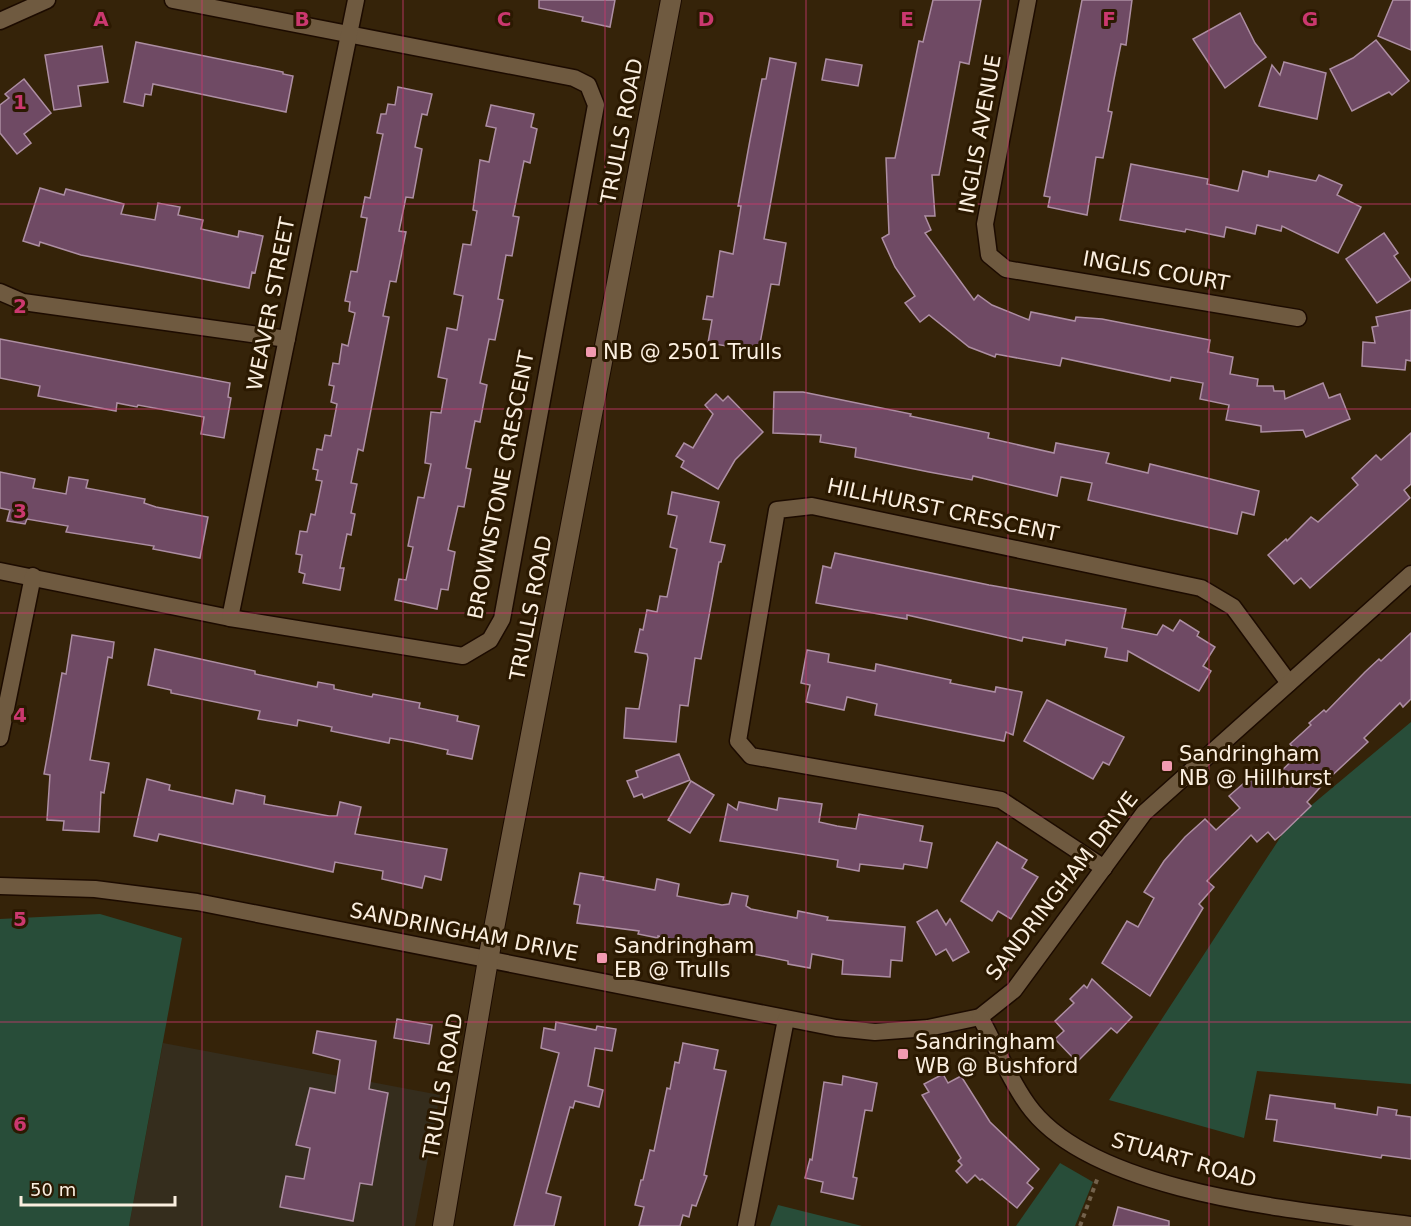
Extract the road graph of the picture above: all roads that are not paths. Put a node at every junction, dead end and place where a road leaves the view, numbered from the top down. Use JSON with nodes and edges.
{"nodes":[{"id":1,"x":47,"y":0,"type":"edge"},
{"id":2,"x":173,"y":0,"type":"edge"},
{"id":3,"x":356,"y":0,"type":"edge"},
{"id":4,"x":671,"y":0,"type":"edge"},
{"id":5,"x":1028,"y":0,"type":"edge"},
{"id":6,"x":0,"y":21,"type":"edge"},
{"id":7,"x":348,"y":35,"type":"junction"},
{"id":8,"x":1006,"y":269,"type":"joint"},
{"id":9,"x":0,"y":292,"type":"edge"},
{"id":10,"x":1298,"y":318,"type":"dead end"},
{"id":11,"x":287,"y":339,"type":"junction"},
{"id":12,"x":0,"y":571,"type":"edge"},
{"id":13,"x":1411,"y":574,"type":"edge"},
{"id":14,"x":33,"y":576,"type":"junction"},
{"id":15,"x":230,"y":618,"type":"junction"},
{"id":16,"x":1289,"y":683,"type":"junction"},
{"id":17,"x":0,"y":738,"type":"edge"},
{"id":18,"x":1104,"y":868,"type":"junction"},
{"id":19,"x":0,"y":886,"type":"edge"},
{"id":20,"x":488,"y":960,"type":"junction"},
{"id":21,"x":980,"y":1017,"type":"junction"},
{"id":22,"x":786,"y":1019,"type":"junction"},
{"id":23,"x":1411,"y":1225,"type":"edge"},
{"id":24,"x":443,"y":1226,"type":"edge"},
{"id":25,"x":746,"y":1226,"type":"edge"}],
"edges":[{"from":1,"to":6,"type":"street"},
{"from":2,"to":7,"type":"street","name":"BROWNSTONE CRESCENT"},
{"from":3,"to":7,"type":"street","name":"WEAVER STREET"},
{"from":4,"to":20,"type":"street","name":"TRULLS ROAD"},
{"from":5,"to":8,"type":"street","name":"INGLIS AVENUE"},
{"from":7,"to":11,"type":"street","name":"WEAVER STREET"},
{"from":7,"to":15,"type":"street","name":"BROWNSTONE CRESCENT"},
{"from":8,"to":10,"type":"street","name":"INGLIS COURT"},
{"from":9,"to":11,"type":"street"},
{"from":11,"to":15,"type":"street","name":"WEAVER STREET"},
{"from":12,"to":14,"type":"street","name":"BROWNSTONE CRESCENT"},
{"from":13,"to":16,"type":"street","name":"SANDRINGHAM DRIVE"},
{"from":14,"to":15,"type":"street","name":"BROWNSTONE CRESCENT"},
{"from":14,"to":17,"type":"street"},
{"from":16,"to":18,"type":"street","name":"SANDRINGHAM DRIVE"},
{"from":16,"to":18,"type":"street","name":"HILLHURST CRESCENT"},
{"from":18,"to":21,"type":"street","name":"SANDRINGHAM DRIVE"},
{"from":19,"to":20,"type":"street","name":"SANDRINGHAM DRIVE"},
{"from":20,"to":22,"type":"street","name":"SANDRINGHAM DRIVE"},
{"from":20,"to":24,"type":"street","name":"TRULLS ROAD"},
{"from":21,"to":22,"type":"street","name":"SANDRINGHAM DRIVE"},
{"from":21,"to":23,"type":"street","name":"STUART ROAD"},
{"from":22,"to":25,"type":"street"}]}
